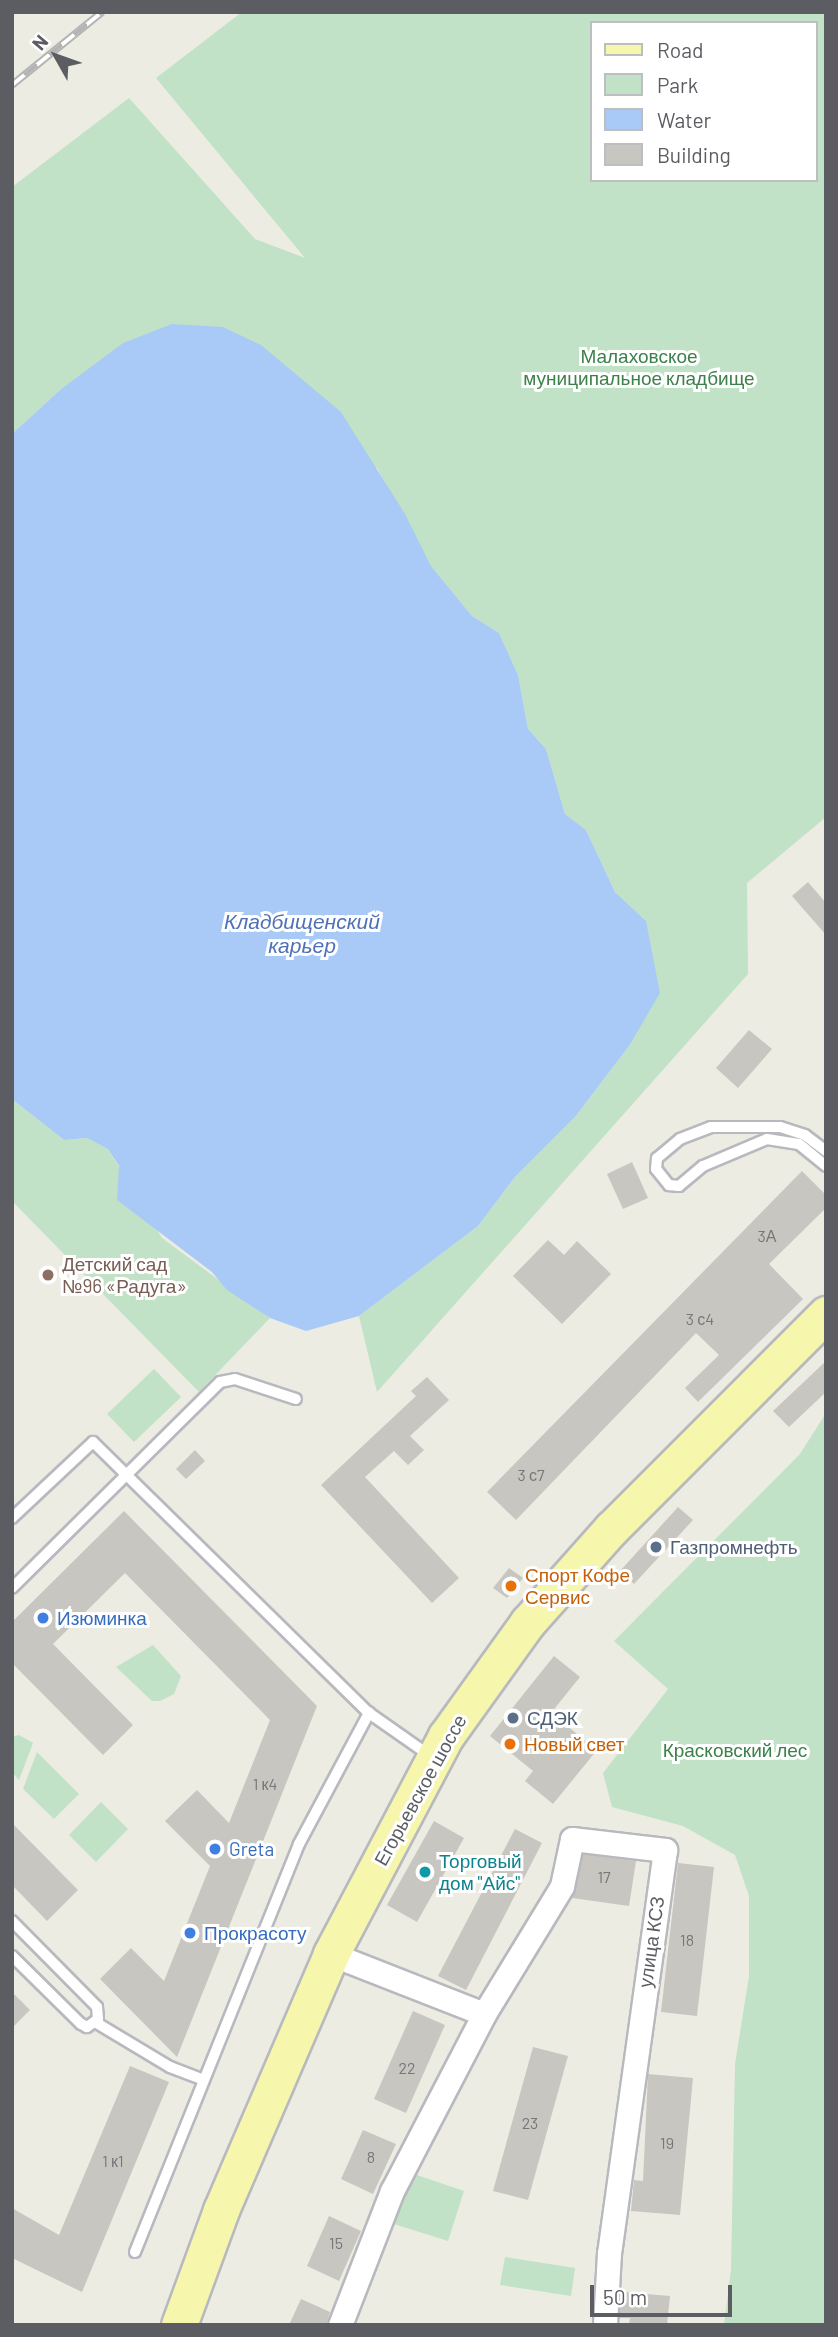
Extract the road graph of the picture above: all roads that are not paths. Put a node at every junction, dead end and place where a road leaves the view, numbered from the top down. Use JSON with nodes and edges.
{"nodes":[{"id":1,"x":826,"y":1151,"type":"edge"},
{"id":2,"x":826,"y":1166,"type":"edge"},
{"id":3,"x":826,"y":1314,"type":"edge"},
{"id":4,"x":296,"y":1399,"type":"dead end"},
{"id":5,"x":128,"y":1474,"type":"junction"},
{"id":6,"x":12,"y":1518,"type":"edge"},
{"id":7,"x":12,"y":1588,"type":"edge"},
{"id":8,"x":369,"y":1713,"type":"junction"},
{"id":9,"x":435,"y":1758,"type":"junction"},
{"id":10,"x":12,"y":1921,"type":"edge"},
{"id":11,"x":331,"y":1954,"type":"junction"},
{"id":12,"x":12,"y":1956,"type":"edge"},
{"id":13,"x":484,"y":2014,"type":"junction"},
{"id":14,"x":95,"y":2022,"type":"junction"},
{"id":15,"x":202,"y":2079,"type":"junction"},
{"id":16,"x":135,"y":2252,"type":"dead end"},
{"id":17,"x":179,"y":2325,"type":"edge"},
{"id":18,"x":340,"y":2325,"type":"edge"},
{"id":19,"x":606,"y":2325,"type":"edge"}],
"edges":[{"from":1,"to":2,"type":"lane"},
{"from":3,"to":9,"type":"main road","name":"Егорьевское шоссе"},
{"from":4,"to":5,"type":"lane"},
{"from":5,"to":6,"type":"lane"},
{"from":5,"to":7,"type":"lane"},
{"from":5,"to":8,"type":"lane"},
{"from":8,"to":9,"type":"lane"},
{"from":8,"to":15,"type":"lane"},
{"from":9,"to":11,"type":"main road","name":"Егорьевское шоссе"},
{"from":10,"to":14,"type":"lane"},
{"from":11,"to":13,"type":"street"},
{"from":11,"to":17,"type":"main road","name":"Егорьевское шоссе"},
{"from":12,"to":14,"type":"lane"},
{"from":13,"to":18,"type":"street","name":"улица КСЗ"},
{"from":13,"to":19,"type":"street","name":"улица КСЗ"},
{"from":14,"to":15,"type":"lane"},
{"from":15,"to":16,"type":"lane"}]}
